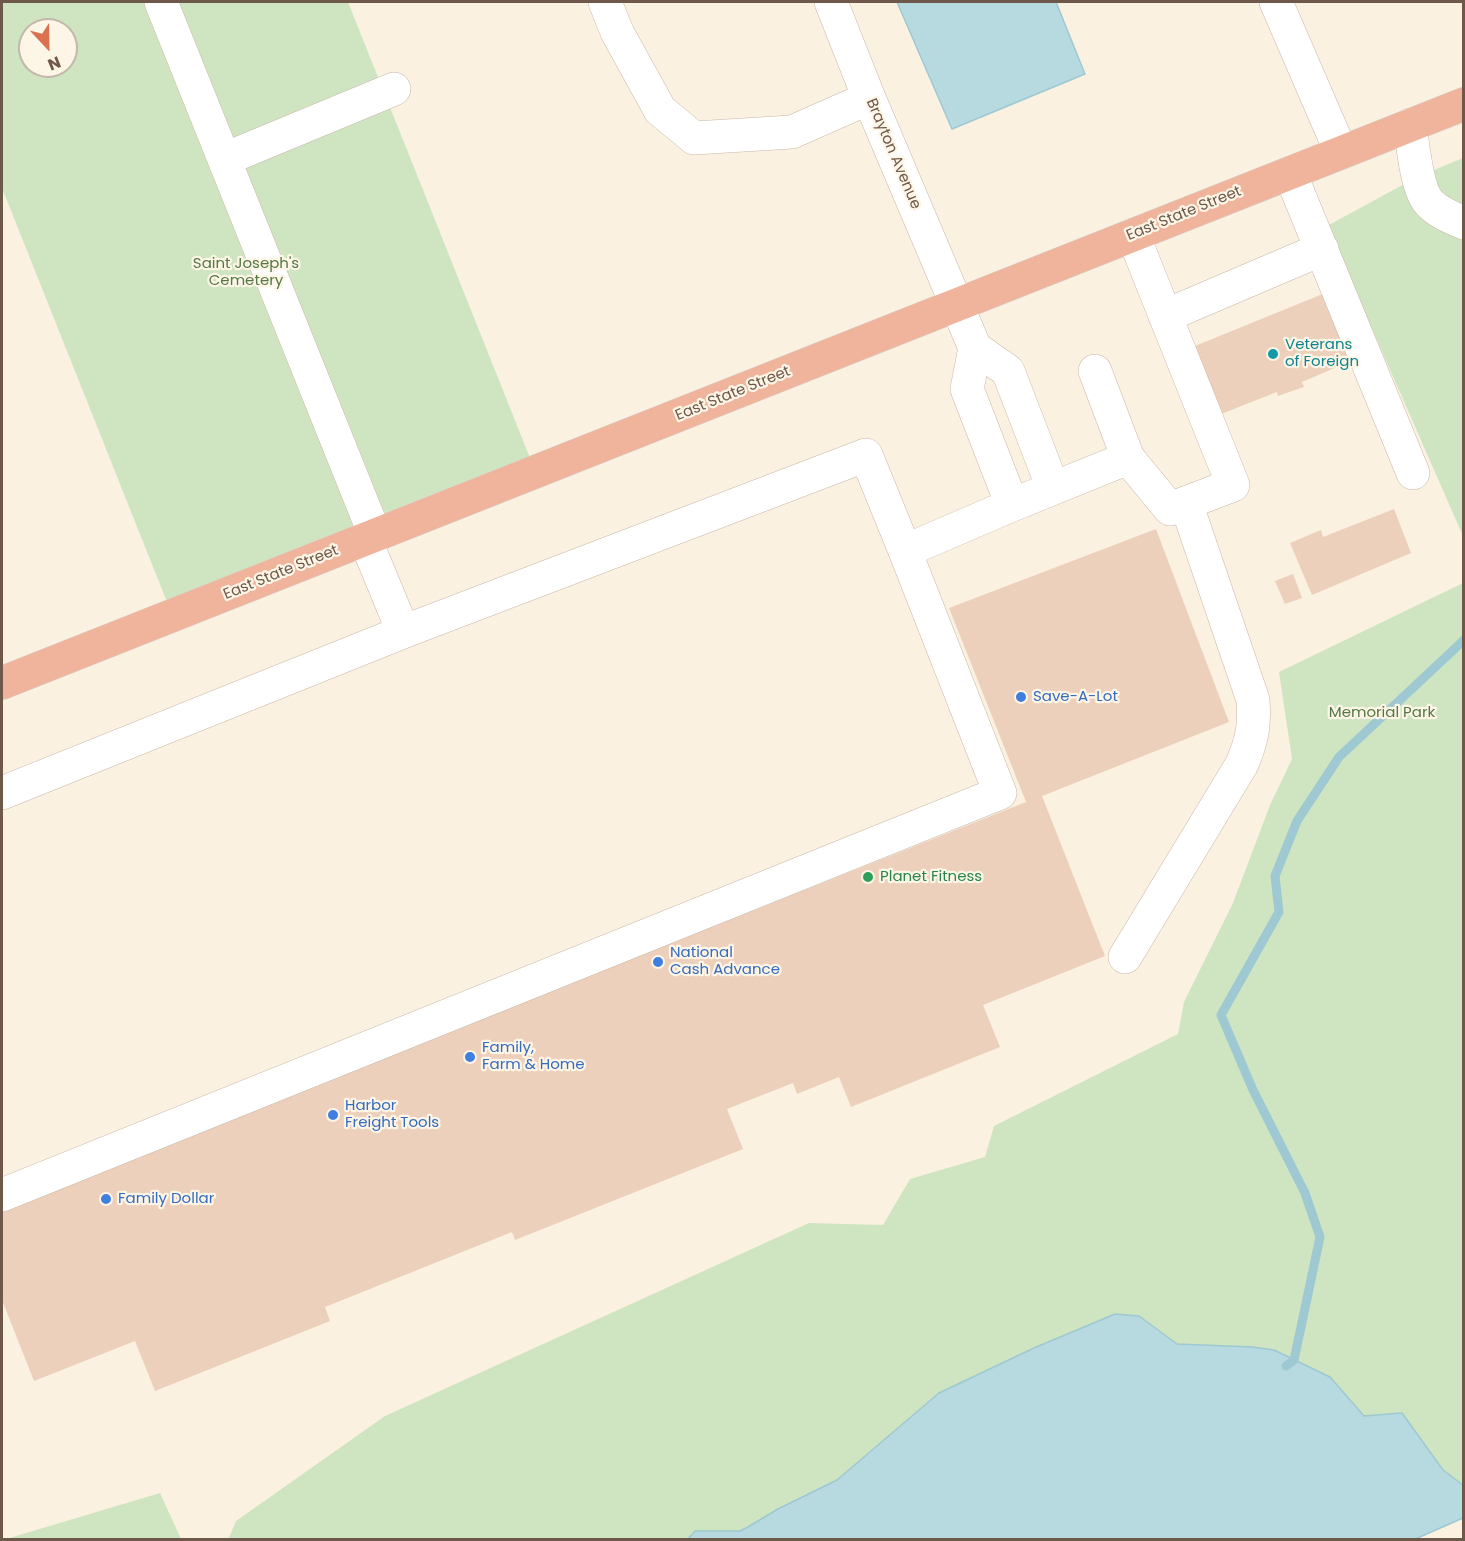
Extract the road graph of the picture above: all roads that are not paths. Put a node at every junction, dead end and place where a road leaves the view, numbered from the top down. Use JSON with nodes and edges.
{"nodes":[{"id":1,"x":162,"y":2,"type":"edge"},
{"id":2,"x":605,"y":2,"type":"edge"},
{"id":3,"x":831,"y":2,"type":"edge"},
{"id":4,"x":1276,"y":2,"type":"edge"},
{"id":5,"x":394,"y":89,"type":"dead end"},
{"id":6,"x":868,"y":98,"type":"junction"},
{"id":7,"x":1464,"y":104,"type":"edge"},
{"id":8,"x":1410,"y":125,"type":"junction"},
{"id":9,"x":1341,"y":152,"type":"junction"},
{"id":10,"x":225,"y":159,"type":"junction"},
{"id":11,"x":1290,"y":173,"type":"junction"},
{"id":12,"x":1464,"y":223,"type":"edge"},
{"id":13,"x":1132,"y":235,"type":"junction"},
{"id":14,"x":1322,"y":249,"type":"junction"},
{"id":15,"x":957,"y":305,"type":"junction"},
{"id":16,"x":1165,"y":316,"type":"junction"},
{"id":17,"x":975,"y":348,"type":"junction"},
{"id":18,"x":1095,"y":371,"type":"dead end"},
{"id":19,"x":1128,"y":458,"type":"junction"},
{"id":20,"x":1413,"y":473,"type":"dead end"},
{"id":21,"x":1053,"y":488,"type":"junction"},
{"id":22,"x":1186,"y":503,"type":"junction"},
{"id":23,"x":1012,"y":505,"type":"junction"},
{"id":24,"x":370,"y":537,"type":"junction"},
{"id":25,"x":905,"y":551,"type":"junction"},
{"id":26,"x":403,"y":632,"type":"junction"},
{"id":27,"x":2,"y":683,"type":"edge"},
{"id":28,"x":2,"y":793,"type":"edge"},
{"id":29,"x":1125,"y":957,"type":"dead end"},
{"id":30,"x":2,"y":1195,"type":"edge"}],
"edges":[{"from":1,"to":10,"type":"street"},
{"from":2,"to":6,"type":"street"},
{"from":3,"to":6,"type":"street","name":"Brayton Avenue"},
{"from":4,"to":9,"type":"street"},
{"from":5,"to":10,"type":"street"},
{"from":6,"to":15,"type":"street","name":"Brayton Avenue"},
{"from":7,"to":8,"type":"highway","name":"East State Street"},
{"from":8,"to":9,"type":"highway","name":"East State Street"},
{"from":8,"to":12,"type":"street"},
{"from":9,"to":11,"type":"highway","name":"East State Street"},
{"from":10,"to":24,"type":"street"},
{"from":11,"to":13,"type":"highway","name":"East State Street"},
{"from":11,"to":14,"type":"street"},
{"from":13,"to":15,"type":"highway","name":"East State Street"},
{"from":13,"to":16,"type":"street"},
{"from":14,"to":16,"type":"street"},
{"from":14,"to":20,"type":"street"},
{"from":15,"to":17,"type":"street","name":"Brayton Avenue"},
{"from":15,"to":24,"type":"highway","name":"East State Street"},
{"from":16,"to":22,"type":"street"},
{"from":17,"to":21,"type":"street"},
{"from":17,"to":23,"type":"street"},
{"from":18,"to":19,"type":"street"},
{"from":19,"to":21,"type":"street"},
{"from":19,"to":22,"type":"street"},
{"from":21,"to":23,"type":"street"},
{"from":22,"to":29,"type":"street"},
{"from":23,"to":25,"type":"street"},
{"from":24,"to":26,"type":"street"},
{"from":24,"to":27,"type":"highway","name":"East State Street"},
{"from":25,"to":26,"type":"street"},
{"from":25,"to":30,"type":"street"},
{"from":26,"to":28,"type":"street"}]}
